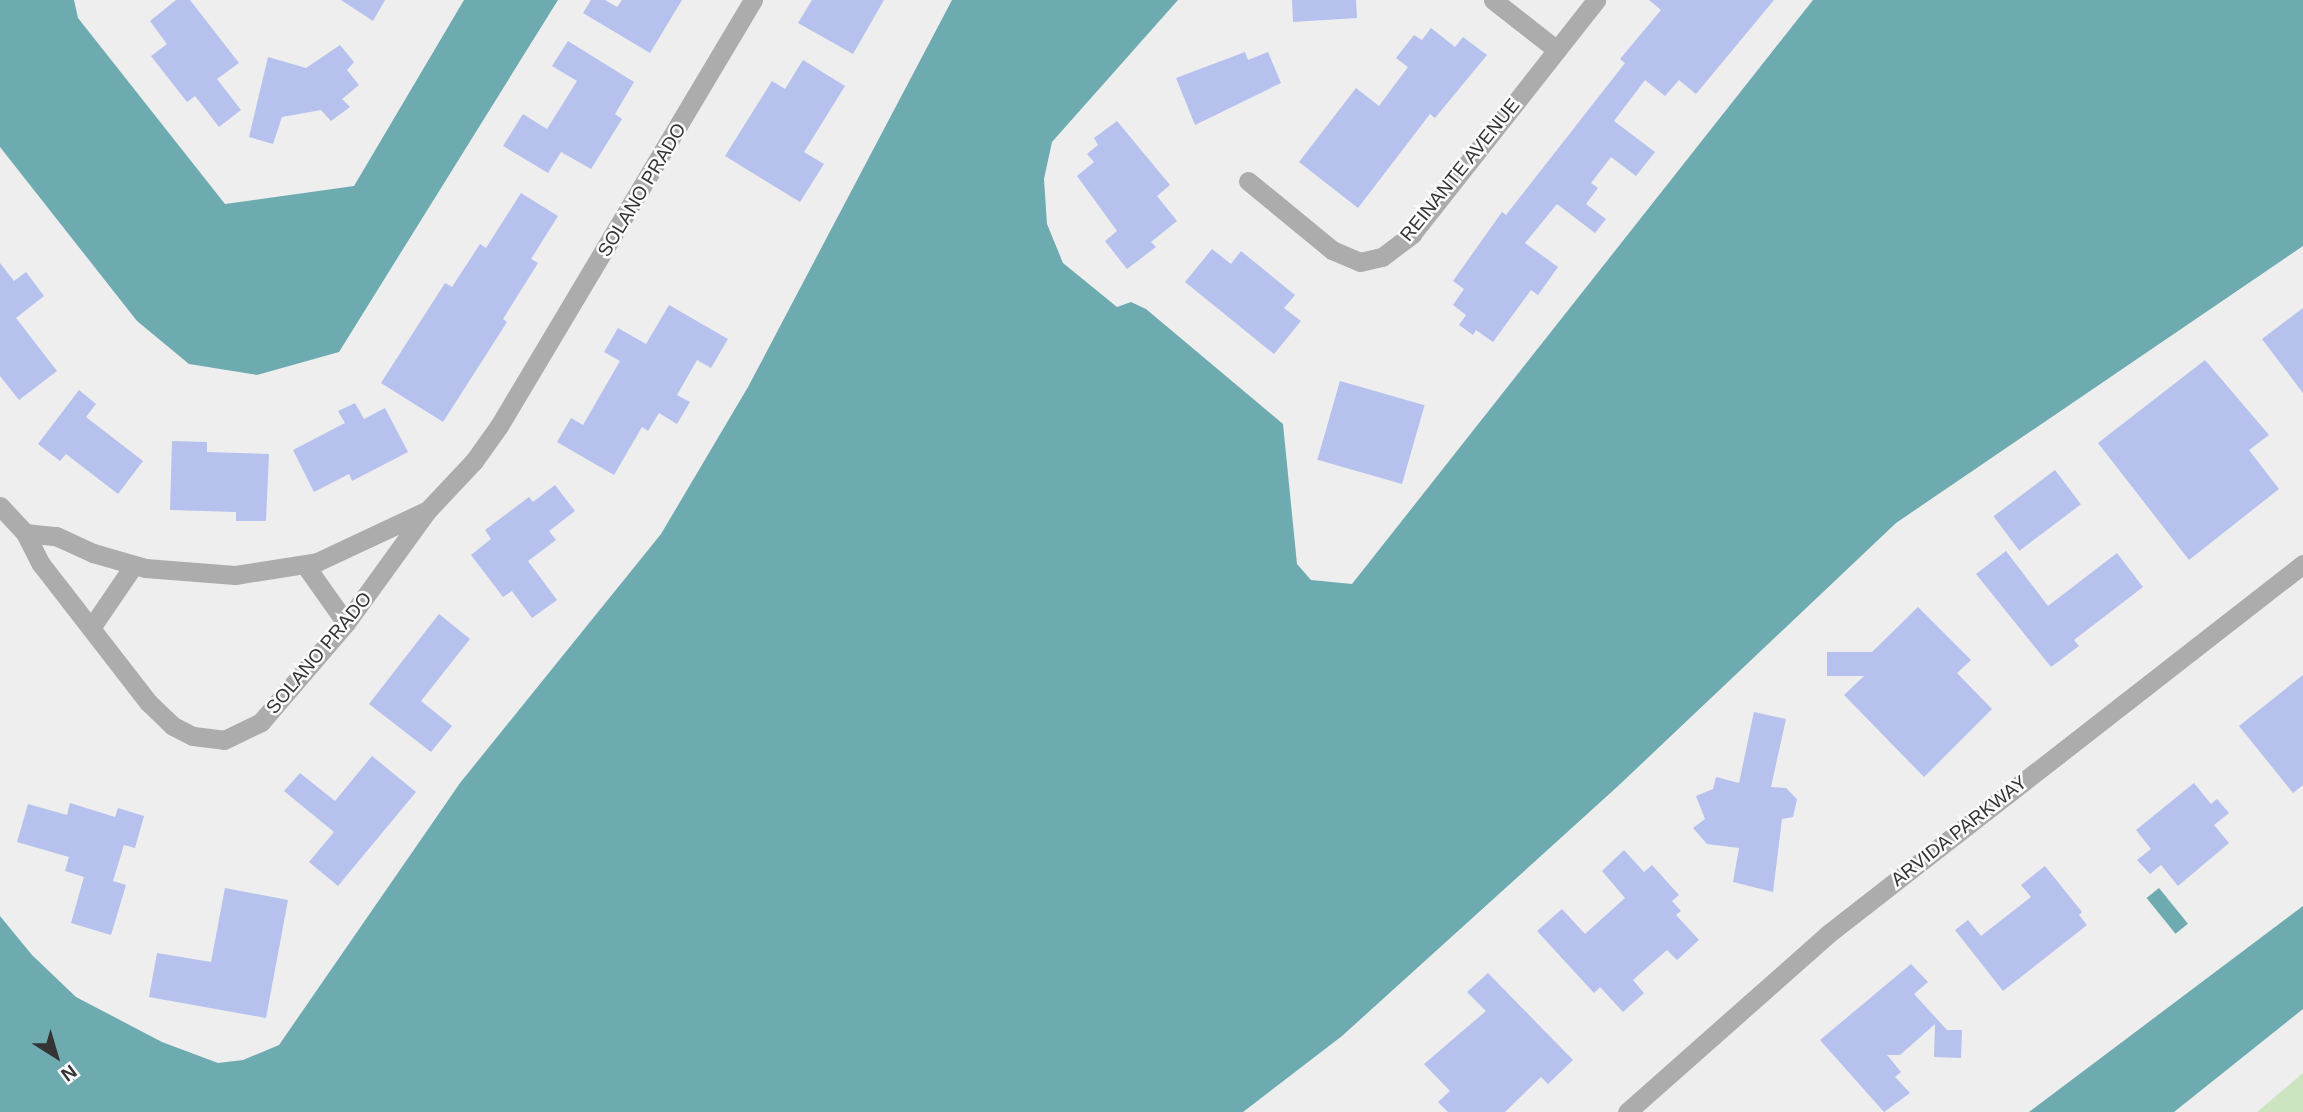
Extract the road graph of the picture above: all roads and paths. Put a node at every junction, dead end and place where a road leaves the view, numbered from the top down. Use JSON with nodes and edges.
{"nodes":[{"id":1,"x":753,"y":0,"type":"edge"},
{"id":2,"x":1493,"y":0,"type":"edge"},
{"id":3,"x":1596,"y":0,"type":"edge"},
{"id":4,"x":1556,"y":50,"type":"junction"},
{"id":5,"x":1248,"y":181,"type":"dead end"},
{"id":6,"x":0,"y":506,"type":"edge"},
{"id":7,"x":427,"y":511,"type":"junction"},
{"id":8,"x":25,"y":533,"type":"junction"},
{"id":9,"x":2303,"y":564,"type":"edge"},
{"id":10,"x":134,"y":565,"type":"junction"},
{"id":11,"x":305,"y":565,"type":"junction"},
{"id":12,"x":346,"y":623,"type":"junction"},
{"id":13,"x":91,"y":628,"type":"junction"},
{"id":14,"x":1627,"y":1112,"type":"edge"}],
"edges":[{"from":1,"to":7,"type":"street","name":"SOLANO PRADO"},
{"from":2,"to":4,"type":"street"},
{"from":3,"to":4,"type":"street","name":"REINANTE AVENUE"},
{"from":4,"to":5,"type":"street","name":"REINANTE AVENUE"},
{"from":6,"to":8,"type":"street","name":"SOLANO PRADO"},
{"from":7,"to":11,"type":"street","name":"SOLANO PRADO"},
{"from":7,"to":12,"type":"street","name":"SOLANO PRADO"},
{"from":8,"to":10,"type":"street","name":"SOLANO PRADO"},
{"from":8,"to":13,"type":"street","name":"SOLANO PRADO"},
{"from":9,"to":14,"type":"street","name":"ARVIDA PARKWAY"},
{"from":10,"to":11,"type":"street","name":"SOLANO PRADO"},
{"from":10,"to":13,"type":"street"},
{"from":11,"to":12,"type":"street"},
{"from":12,"to":13,"type":"street","name":"SOLANO PRADO"}]}
